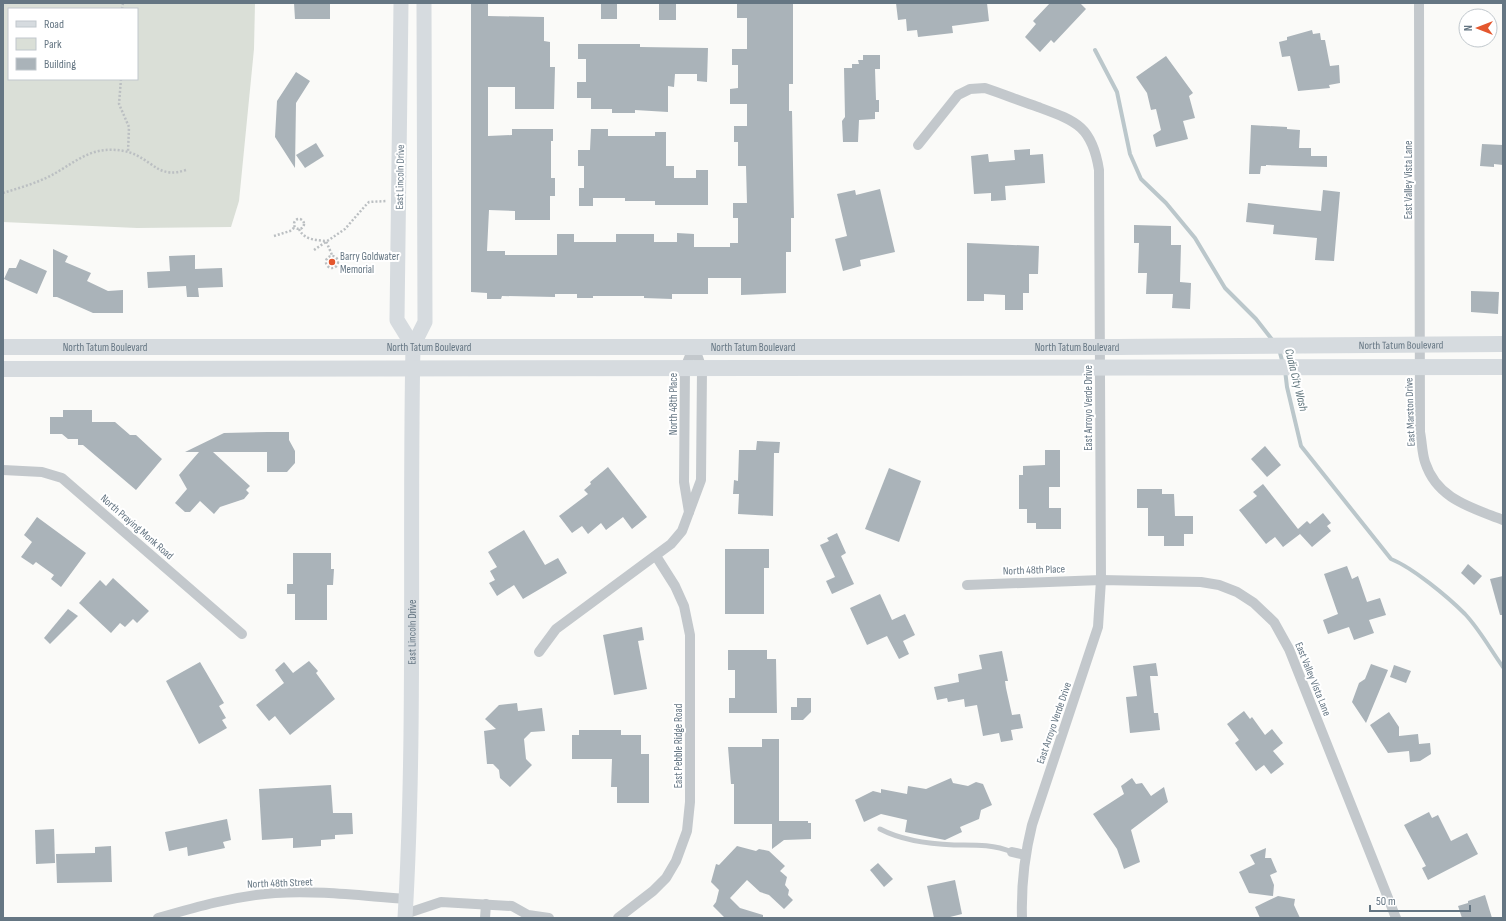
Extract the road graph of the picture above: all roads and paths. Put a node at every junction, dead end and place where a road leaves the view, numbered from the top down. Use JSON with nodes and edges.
{"nodes":[{"id":1,"x":401,"y":3,"type":"edge"},
{"id":2,"x":424,"y":3,"type":"edge"},
{"id":3,"x":1419,"y":3,"type":"edge"},
{"id":4,"x":121,"y":80,"type":"edge"},
{"id":5,"x":918,"y":145,"type":"dead end"},
{"id":6,"x":128,"y":152,"type":"junction"},
{"id":7,"x":186,"y":170,"type":"dead end"},
{"id":8,"x":3,"y":193,"type":"edge"},
{"id":9,"x":399,"y":201,"type":"junction"},
{"id":10,"x":295,"y":227,"type":"junction"},
{"id":11,"x":299,"y":229,"type":"junction"},
{"id":12,"x":274,"y":236,"type":"dead end"},
{"id":13,"x":326,"y":241,"type":"junction"},
{"id":14,"x":314,"y":250,"type":"dead end"},
{"id":15,"x":332,"y":255,"type":"junction"},
{"id":16,"x":1503,"y":344,"type":"edge"},
{"id":17,"x":412,"y":346,"type":"junction"},
{"id":18,"x":694,"y":346,"type":"junction"},
{"id":19,"x":3,"y":347,"type":"edge"},
{"id":20,"x":1099,"y":347,"type":"junction"},
{"id":21,"x":1421,"y":356,"type":"junction"},
{"id":22,"x":1503,"y":367,"type":"edge"},
{"id":23,"x":686,"y":368,"type":"junction"},
{"id":24,"x":1100,"y":368,"type":"junction"},
{"id":25,"x":3,"y":369,"type":"edge"},
{"id":26,"x":412,"y":369,"type":"junction"},
{"id":27,"x":702,"y":369,"type":"junction"},
{"id":28,"x":3,"y":470,"type":"edge"},
{"id":29,"x":690,"y":514,"type":"junction"},
{"id":30,"x":1503,"y":520,"type":"edge"},
{"id":31,"x":656,"y":556,"type":"junction"},
{"id":32,"x":1101,"y":580,"type":"junction"},
{"id":33,"x":967,"y":585,"type":"dead end"},
{"id":34,"x":242,"y":634,"type":"dead end"},
{"id":35,"x":539,"y":652,"type":"dead end"},
{"id":36,"x":880,"y":829,"type":"dead end"},
{"id":37,"x":1012,"y":852,"type":"joint"},
{"id":38,"x":1025,"y":855,"type":"junction"},
{"id":39,"x":406,"y":899,"type":"junction"},
{"id":40,"x":486,"y":904,"type":"junction"},
{"id":41,"x":409,"y":917,"type":"edge"},
{"id":42,"x":524,"y":917,"type":"edge"},
{"id":43,"x":158,"y":918,"type":"edge"},
{"id":44,"x":485,"y":918,"type":"edge"},
{"id":45,"x":549,"y":918,"type":"edge"},
{"id":46,"x":618,"y":918,"type":"edge"},
{"id":47,"x":1022,"y":918,"type":"edge"},
{"id":48,"x":1396,"y":918,"type":"edge"}],
"edges":[{"from":1,"to":9,"type":"main road","name":"East Lincoln Drive"},
{"from":2,"to":17,"type":"main road","name":"East Lincoln Drive"},
{"from":3,"to":21,"type":"street","name":"East Valley Vista Lane"},
{"from":4,"to":6,"type":"path"},
{"from":5,"to":20,"type":"street","name":"East Arroyo Verde Drive"},
{"from":6,"to":7,"type":"path"},
{"from":6,"to":8,"type":"path"},
{"from":9,"to":13,"type":"path"},
{"from":9,"to":17,"type":"main road","name":"East Lincoln Drive"},
{"from":10,"to":11,"type":"path"},
{"from":10,"to":11,"type":"path"},
{"from":10,"to":12,"type":"path"},
{"from":11,"to":13,"type":"path"},
{"from":13,"to":14,"type":"path"},
{"from":13,"to":15,"type":"path"},
{"from":15,"to":15,"type":"path"},
{"from":16,"to":21,"type":"main road","name":"North Tatum Boulevard"},
{"from":17,"to":18,"type":"main road","name":"North Tatum Boulevard"},
{"from":17,"to":19,"type":"main road","name":"North Tatum Boulevard"},
{"from":17,"to":26,"type":"main road","name":"East Lincoln Drive"},
{"from":18,"to":20,"type":"main road","name":"North Tatum Boulevard"},
{"from":18,"to":23,"type":"street","name":"North 48th Place"},
{"from":18,"to":27,"type":"street"},
{"from":20,"to":21,"type":"main road","name":"North Tatum Boulevard"},
{"from":20,"to":24,"type":"street","name":"East Arroyo Verde Drive"},
{"from":21,"to":22,"type":"main road","name":"North Tatum Boulevard"},
{"from":21,"to":24,"type":"main road","name":"North Tatum Boulevard"},
{"from":21,"to":30,"type":"street","name":"East Marston Drive"},
{"from":23,"to":26,"type":"main road","name":"North Tatum Boulevard"},
{"from":23,"to":27,"type":"main road","name":"North Tatum Boulevard"},
{"from":23,"to":29,"type":"street","name":"North 48th Place"},
{"from":24,"to":27,"type":"main road","name":"North Tatum Boulevard"},
{"from":24,"to":32,"type":"street","name":"East Arroyo Verde Drive"},
{"from":25,"to":26,"type":"main road","name":"North Tatum Boulevard"},
{"from":26,"to":39,"type":"main road","name":"East Lincoln Drive"},
{"from":27,"to":29,"type":"street"},
{"from":28,"to":34,"type":"street","name":"North Praying Monk Road"},
{"from":29,"to":31,"type":"street"},
{"from":31,"to":35,"type":"street"},
{"from":31,"to":46,"type":"street","name":"East Pebble Ridge Road"},
{"from":32,"to":33,"type":"street","name":"North 48th Place"},
{"from":32,"to":38,"type":"street","name":"East Arroyo Verde Drive"},
{"from":32,"to":48,"type":"street","name":"East Valley Vista Lane"},
{"from":36,"to":37,"type":"lane"},
{"from":37,"to":38,"type":"street"},
{"from":38,"to":47,"type":"street","name":"East Arroyo Verde Drive"},
{"from":39,"to":41,"type":"main road","name":"East Lincoln Drive"},
{"from":39,"to":43,"type":"street","name":"North 48th Street"},
{"from":40,"to":41,"type":"street"},
{"from":40,"to":42,"type":"street"},
{"from":40,"to":44,"type":"street"},
{"from":42,"to":45,"type":"street"}]}
